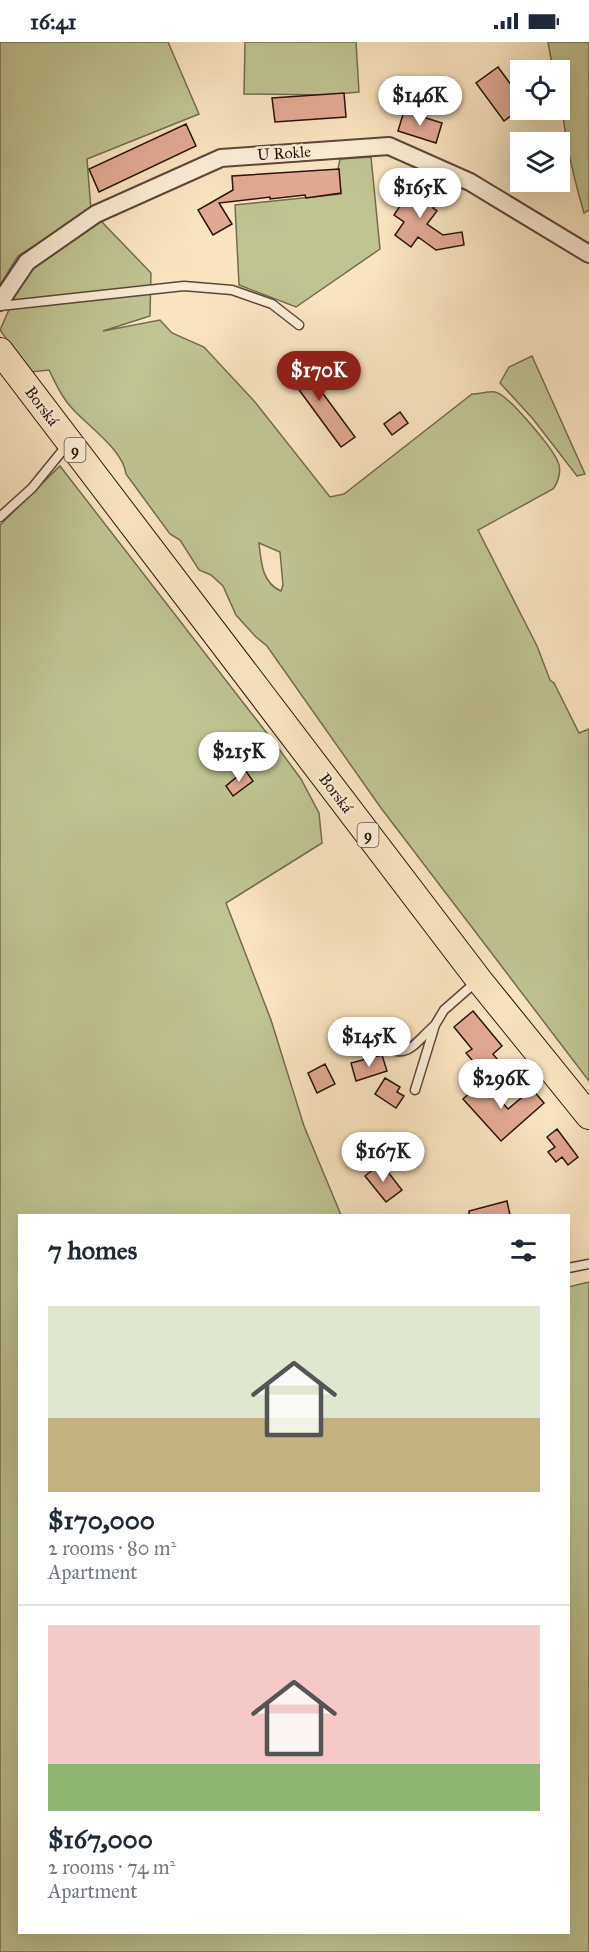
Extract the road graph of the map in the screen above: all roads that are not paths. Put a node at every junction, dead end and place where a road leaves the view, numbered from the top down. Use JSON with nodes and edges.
{"nodes":[{"id":1,"x":589,"y":254,"type":"edge"},
{"id":2,"x":0,"y":304,"type":"edge"},
{"id":3,"x":299,"y":325,"type":"dead end"},
{"id":4,"x":0,"y":351,"type":"edge"},
{"id":5,"x":69,"y":442,"type":"junction"},
{"id":6,"x":0,"y":517,"type":"edge"},
{"id":7,"x":479,"y":980,"type":"junction"},
{"id":8,"x":435,"y":1025,"type":"junction"},
{"id":9,"x":372,"y":1046,"type":"dead end"},
{"id":10,"x":415,"y":1090,"type":"dead end"},
{"id":11,"x":589,"y":1116,"type":"edge"},
{"id":12,"x":589,"y":1264,"type":"edge"},
{"id":13,"x":570,"y":1268,"type":"edge"}],
"edges":[{"from":1,"to":2,"type":"street","name":"U Rokle"},
{"from":2,"to":3,"type":"lane"},
{"from":4,"to":5,"type":"main road","name":"Borská","number":"9"},
{"from":5,"to":6,"type":"lane"},
{"from":5,"to":7,"type":"main road","name":"Borská","number":"9"},
{"from":7,"to":8,"type":"lane"},
{"from":7,"to":11,"type":"main road","name":"Borská","number":"9"},
{"from":8,"to":9,"type":"lane"},
{"from":8,"to":10,"type":"lane"},
{"from":12,"to":13,"type":"lane"}]}
